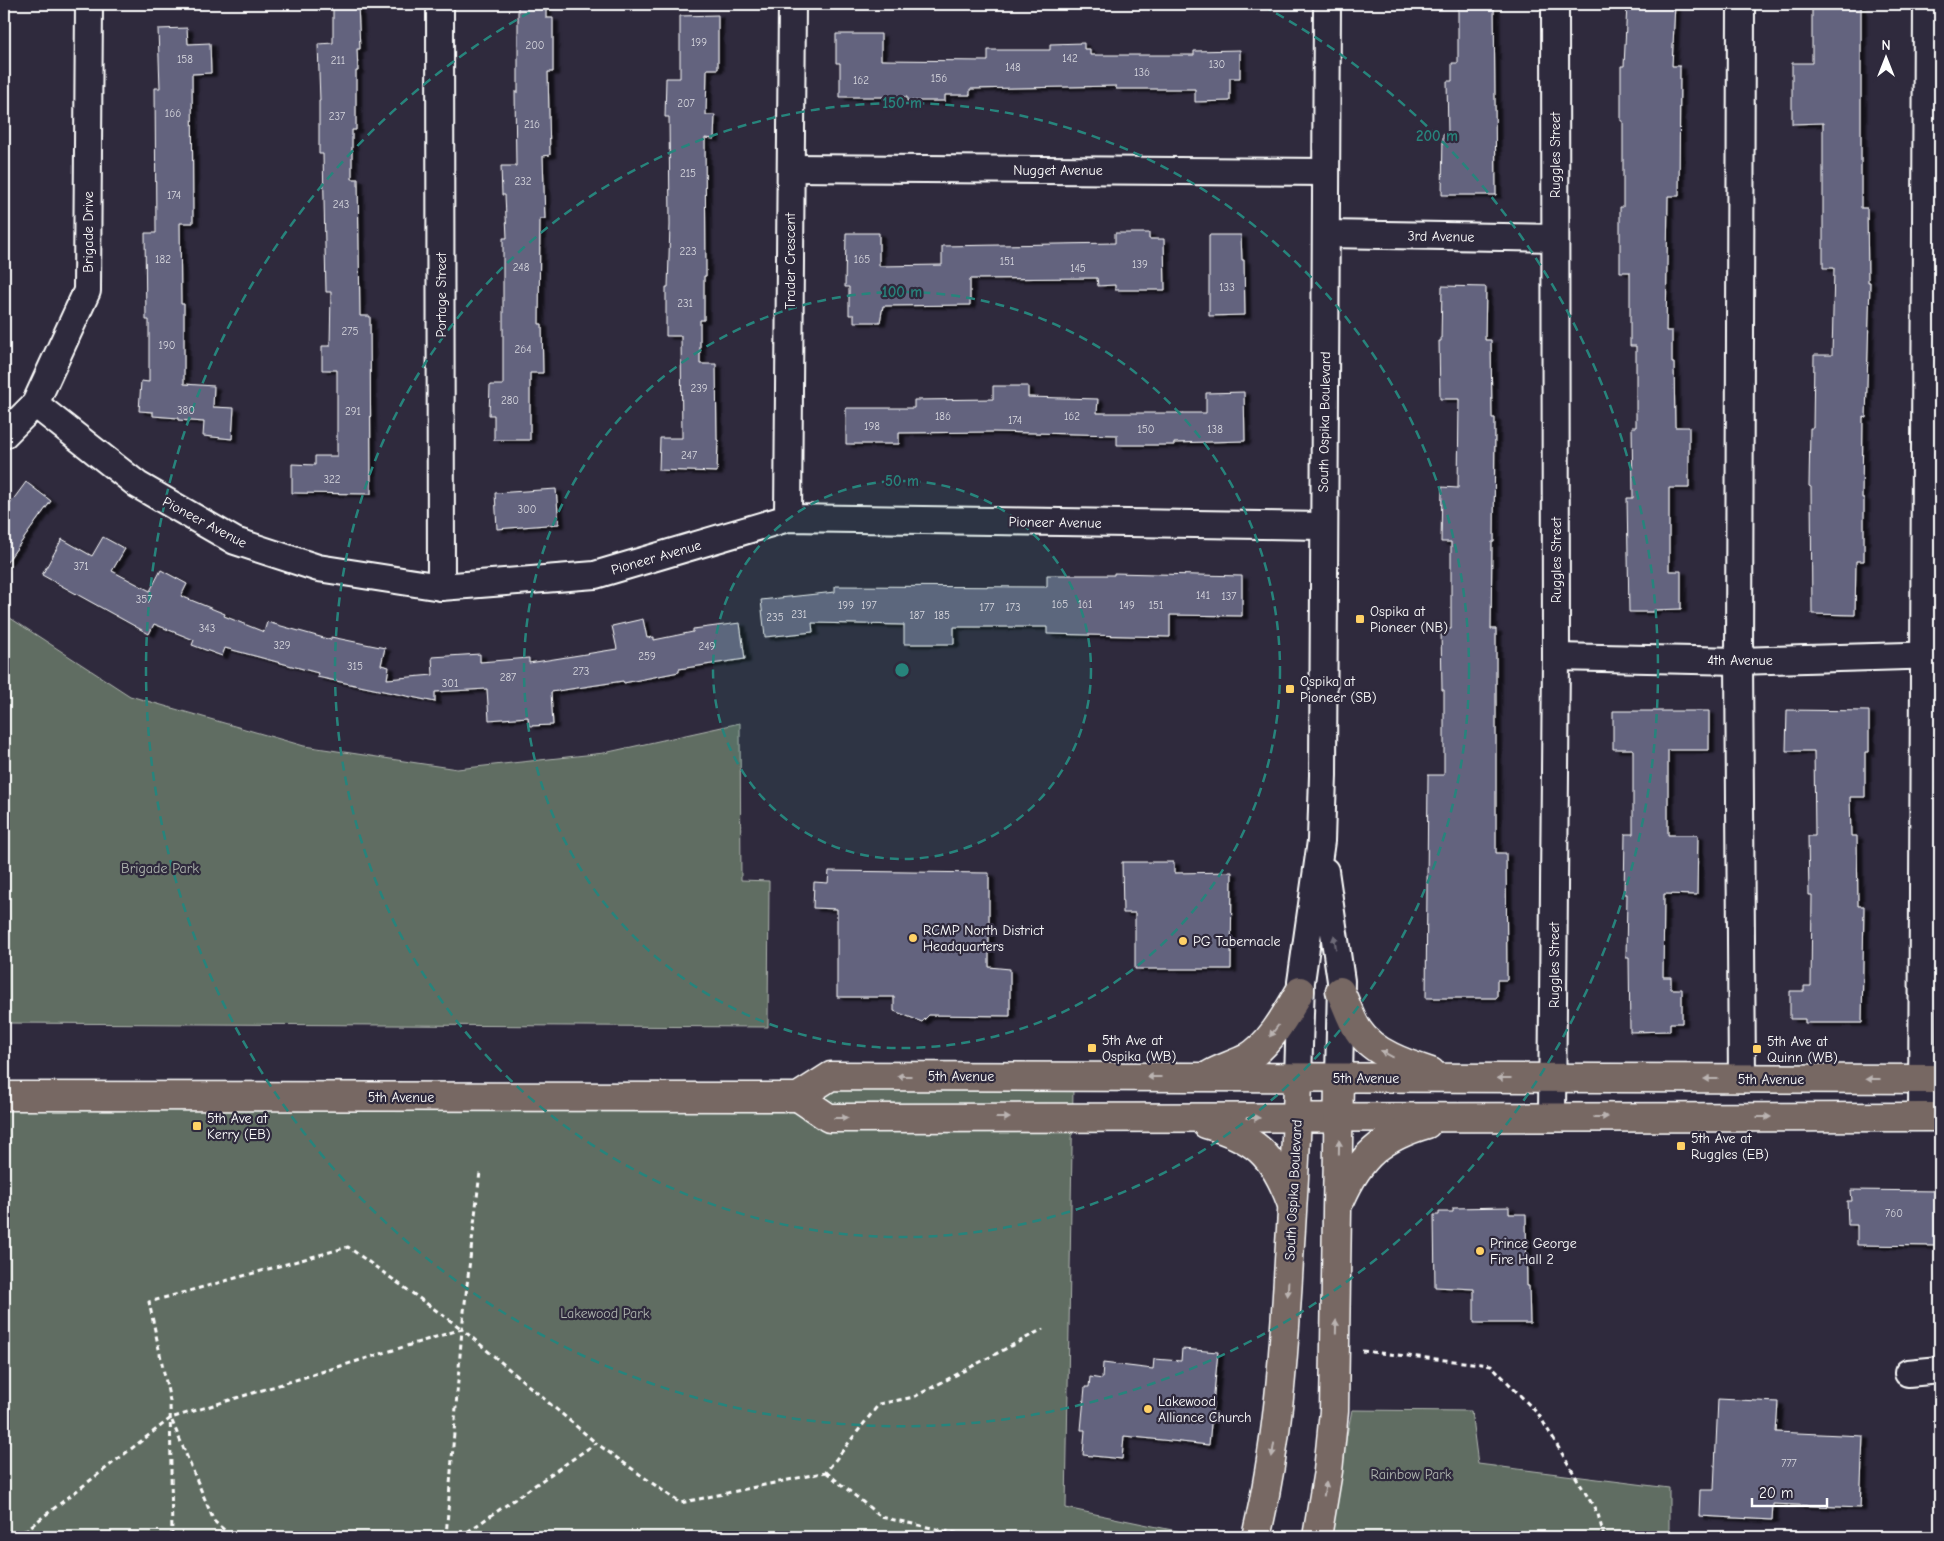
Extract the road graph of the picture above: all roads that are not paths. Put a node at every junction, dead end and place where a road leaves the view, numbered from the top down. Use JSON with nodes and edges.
{"nodes":[{"id":1,"x":89,"y":4,"type":"edge"},
{"id":2,"x":440,"y":4,"type":"edge"},
{"id":3,"x":792,"y":4,"type":"edge"},
{"id":4,"x":1327,"y":4,"type":"edge"},
{"id":5,"x":1555,"y":4,"type":"edge"},
{"id":6,"x":1741,"y":4,"type":"edge"},
{"id":7,"x":1926,"y":4,"type":"edge"},
{"id":8,"x":791,"y":168,"type":"junction"},
{"id":9,"x":1326,"y":172,"type":"junction"},
{"id":10,"x":1326,"y":234,"type":"junction"},
{"id":11,"x":1555,"y":238,"type":"junction"},
{"id":12,"x":35,"y":404,"type":"junction"},
{"id":13,"x":4,"y":435,"type":"edge"},
{"id":14,"x":788,"y":518,"type":"junction"},
{"id":15,"x":1323,"y":526,"type":"junction"},
{"id":16,"x":441,"y":587,"type":"junction"},
{"id":17,"x":1932,"y":655,"type":"edge"},
{"id":18,"x":1556,"y":657,"type":"junction"},
{"id":19,"x":1739,"y":661,"type":"junction"},
{"id":20,"x":1320,"y":841,"type":"junction"},
{"id":21,"x":1300,"y":991,"type":"junction"},
{"id":22,"x":1340,"y":991,"type":"junction"},
{"id":23,"x":1202,"y":1077,"type":"junction"},
{"id":24,"x":1298,"y":1078,"type":"junction"},
{"id":25,"x":1339,"y":1078,"type":"junction"},
{"id":26,"x":1449,"y":1078,"type":"junction"},
{"id":27,"x":1553,"y":1078,"type":"junction"},
{"id":28,"x":1742,"y":1079,"type":"junction"},
{"id":29,"x":1931,"y":1079,"type":"edge"},
{"id":30,"x":4,"y":1096,"type":"edge"},
{"id":31,"x":798,"y":1097,"type":"junction"},
{"id":32,"x":1552,"y":1116,"type":"junction"},
{"id":33,"x":1340,"y":1117,"type":"junction"},
{"id":34,"x":1449,"y":1117,"type":"junction"},
{"id":35,"x":1931,"y":1117,"type":"edge"},
{"id":36,"x":1183,"y":1118,"type":"junction"},
{"id":37,"x":1297,"y":1118,"type":"junction"},
{"id":38,"x":1338,"y":1205,"type":"junction"},
{"id":39,"x":1292,"y":1207,"type":"junction"},
{"id":40,"x":1940,"y":1370,"type":"edge"},
{"id":41,"x":1908,"y":1374,"type":"dead end"},
{"id":42,"x":1256,"y":1537,"type":"edge"},
{"id":43,"x":1317,"y":1537,"type":"edge"}],
"edges":[{"from":1,"to":12,"type":"street","name":"Brigade Drive"},
{"from":2,"to":16,"type":"street","name":"Portage Street"},
{"from":3,"to":8,"type":"street","name":"Trader Crescent"},
{"from":4,"to":9,"type":"street","name":"South Ospika Boulevard"},
{"from":5,"to":11,"type":"street","name":"Ruggles Street"},
{"from":6,"to":19,"type":"street"},
{"from":7,"to":17,"type":"street"},
{"from":8,"to":9,"type":"street","name":"Nugget Avenue"},
{"from":8,"to":14,"type":"street","name":"Trader Crescent"},
{"from":9,"to":10,"type":"street","name":"South Ospika Boulevard"},
{"from":10,"to":11,"type":"street","name":"3rd Avenue"},
{"from":10,"to":15,"type":"street","name":"South Ospika Boulevard"},
{"from":11,"to":18,"type":"street","name":"Ruggles Street"},
{"from":12,"to":13,"type":"street","name":"Brigade Drive"},
{"from":12,"to":16,"type":"street","name":"Pioneer Avenue"},
{"from":14,"to":15,"type":"street","name":"Pioneer Avenue"},
{"from":14,"to":16,"type":"street","name":"Pioneer Avenue"},
{"from":15,"to":20,"type":"street","name":"South Ospika Boulevard"},
{"from":17,"to":19,"type":"street","name":"4th Avenue"},
{"from":17,"to":29,"type":"street"},
{"from":18,"to":19,"type":"street","name":"4th Avenue"},
{"from":18,"to":27,"type":"street","name":"Ruggles Street"},
{"from":19,"to":28,"type":"street"},
{"from":20,"to":21,"type":"street","name":"South Ospika Boulevard"},
{"from":22,"to":20,"type":"street","name":"South Ospika Boulevard","one_way":true},
{"from":21,"to":23,"type":"main road","one_way":true},
{"from":21,"to":24,"type":"street","name":"South Ospika Boulevard"},
{"from":22,"to":25,"type":"street","name":"South Ospika Boulevard"},
{"from":26,"to":22,"type":"main road","one_way":true},
{"from":23,"to":24,"type":"main road","name":"5th Avenue"},
{"from":23,"to":31,"type":"main road","name":"5th Avenue","one_way":true},
{"from":24,"to":25,"type":"main road","name":"5th Avenue"},
{"from":24,"to":37,"type":"main road","name":"South Ospika Boulevard"},
{"from":25,"to":26,"type":"main road","name":"5th Avenue"},
{"from":25,"to":33,"type":"main road","name":"South Ospika Boulevard"},
{"from":27,"to":26,"type":"main road","name":"5th Avenue","one_way":true},
{"from":28,"to":27,"type":"main road","name":"5th Avenue","one_way":true},
{"from":27,"to":32,"type":"street","name":"Ruggles Street"},
{"from":29,"to":28,"type":"main road","name":"5th Avenue","one_way":true},
{"from":29,"to":35,"type":"street"},
{"from":30,"to":31,"type":"main road","name":"5th Avenue"},
{"from":31,"to":36,"type":"main road","one_way":true},
{"from":32,"to":34,"type":"main road"},
{"from":32,"to":35,"type":"main road","one_way":true},
{"from":33,"to":34,"type":"main road"},
{"from":33,"to":37,"type":"main road"},
{"from":38,"to":33,"type":"main road","name":"South Ospika Boulevard","one_way":true},
{"from":34,"to":38,"type":"main road"},
{"from":36,"to":37,"type":"main road","one_way":true},
{"from":36,"to":39,"type":"main road"},
{"from":37,"to":39,"type":"main road","name":"South Ospika Boulevard"},
{"from":43,"to":38,"type":"main road","name":"South Ospika Boulevard","one_way":true},
{"from":39,"to":42,"type":"main road","name":"South Ospika Boulevard","one_way":true},
{"from":40,"to":41,"type":"street"}]}
